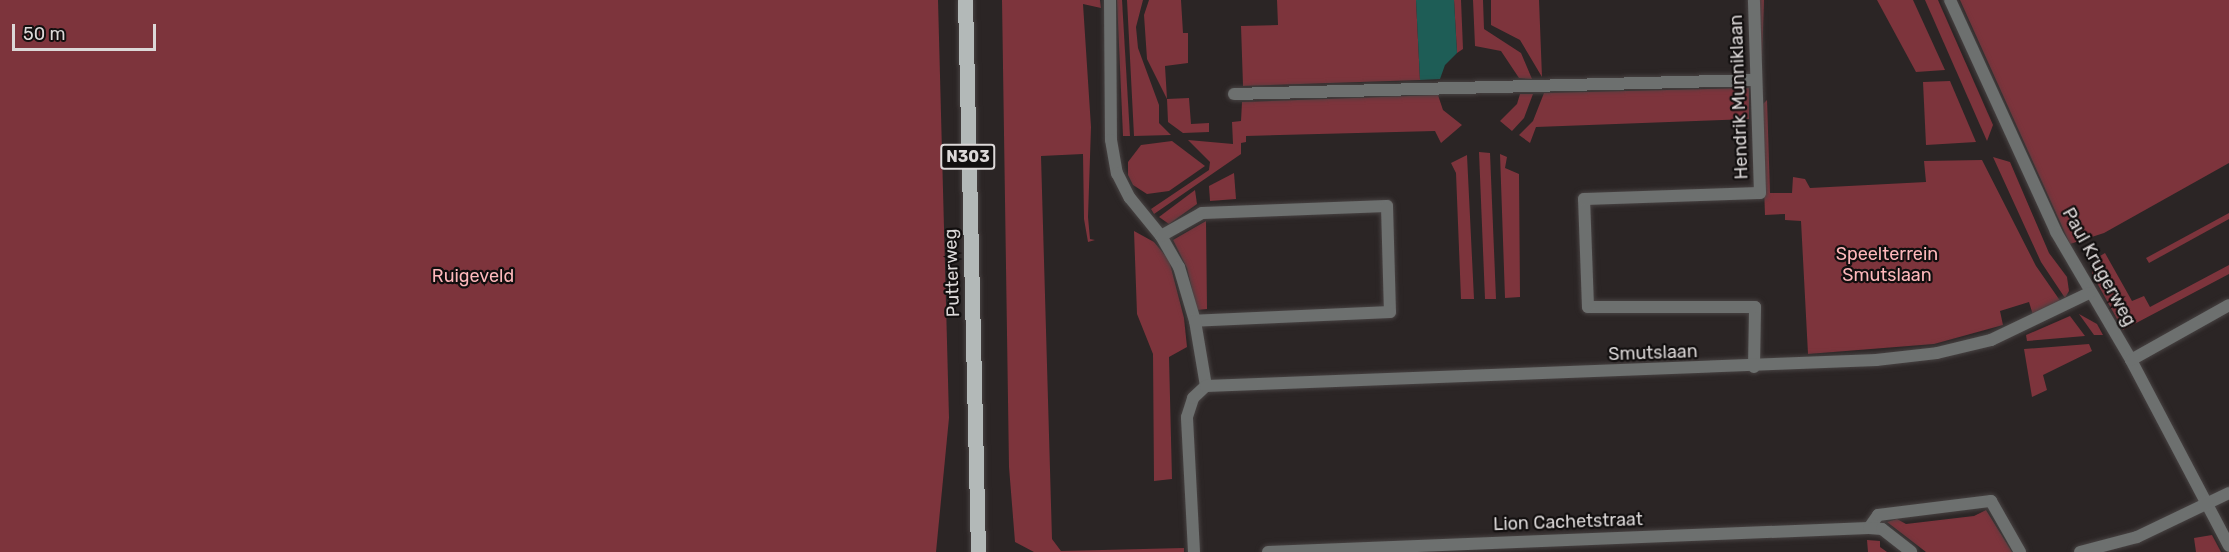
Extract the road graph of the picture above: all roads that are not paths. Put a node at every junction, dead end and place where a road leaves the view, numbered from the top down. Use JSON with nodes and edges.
{"nodes":[{"id":1,"x":965,"y":0,"type":"edge"},
{"id":2,"x":1110,"y":0,"type":"edge"},
{"id":3,"x":1755,"y":0,"type":"edge"},
{"id":4,"x":1950,"y":0,"type":"edge"},
{"id":5,"x":1756,"y":80,"type":"junction"},
{"id":6,"x":1234,"y":94,"type":"dead end"},
{"id":7,"x":1161,"y":236,"type":"junction"},
{"id":8,"x":2089,"y":292,"type":"junction"},
{"id":9,"x":2229,"y":305,"type":"edge"},
{"id":10,"x":1195,"y":321,"type":"junction"},
{"id":11,"x":2131,"y":360,"type":"junction"},
{"id":12,"x":1754,"y":367,"type":"junction"},
{"id":13,"x":1206,"y":386,"type":"junction"},
{"id":14,"x":2229,"y":493,"type":"edge"},
{"id":15,"x":2207,"y":505,"type":"junction"},
{"id":16,"x":1869,"y":528,"type":"junction"},
{"id":17,"x":2229,"y":546,"type":"edge"},
{"id":18,"x":978,"y":550,"type":"edge"},
{"id":19,"x":1194,"y":552,"type":"edge"},
{"id":20,"x":1268,"y":552,"type":"edge"},
{"id":21,"x":1911,"y":552,"type":"edge"},
{"id":22,"x":2020,"y":552,"type":"edge"},
{"id":23,"x":2080,"y":552,"type":"edge"}],
"edges":[{"from":1,"to":18,"type":"main road","name":"Putterweg","number":"N303"},
{"from":2,"to":7,"type":"street"},
{"from":3,"to":5,"type":"street","name":"Hendrik Munniklaan"},
{"from":4,"to":8,"type":"street","name":"Paul Krugerweg"},
{"from":5,"to":6,"type":"street"},
{"from":5,"to":12,"type":"street","name":"Hendrik Munniklaan"},
{"from":7,"to":10,"type":"street"},
{"from":7,"to":10,"type":"street"},
{"from":8,"to":11,"type":"street","name":"Paul Krugerweg"},
{"from":8,"to":12,"type":"street","name":"Smutslaan"},
{"from":9,"to":11,"type":"street"},
{"from":10,"to":13,"type":"street"},
{"from":11,"to":15,"type":"street","name":"Paul Krugerweg"},
{"from":12,"to":13,"type":"street","name":"Smutslaan"},
{"from":13,"to":19,"type":"street"},
{"from":14,"to":15,"type":"street"},
{"from":15,"to":17,"type":"street","name":"Paul Krugerweg"},
{"from":15,"to":23,"type":"street"},
{"from":16,"to":20,"type":"street","name":"Lion Cachetstraat"},
{"from":16,"to":21,"type":"street","name":"Lion Cachetstraat"},
{"from":16,"to":22,"type":"street"}]}
